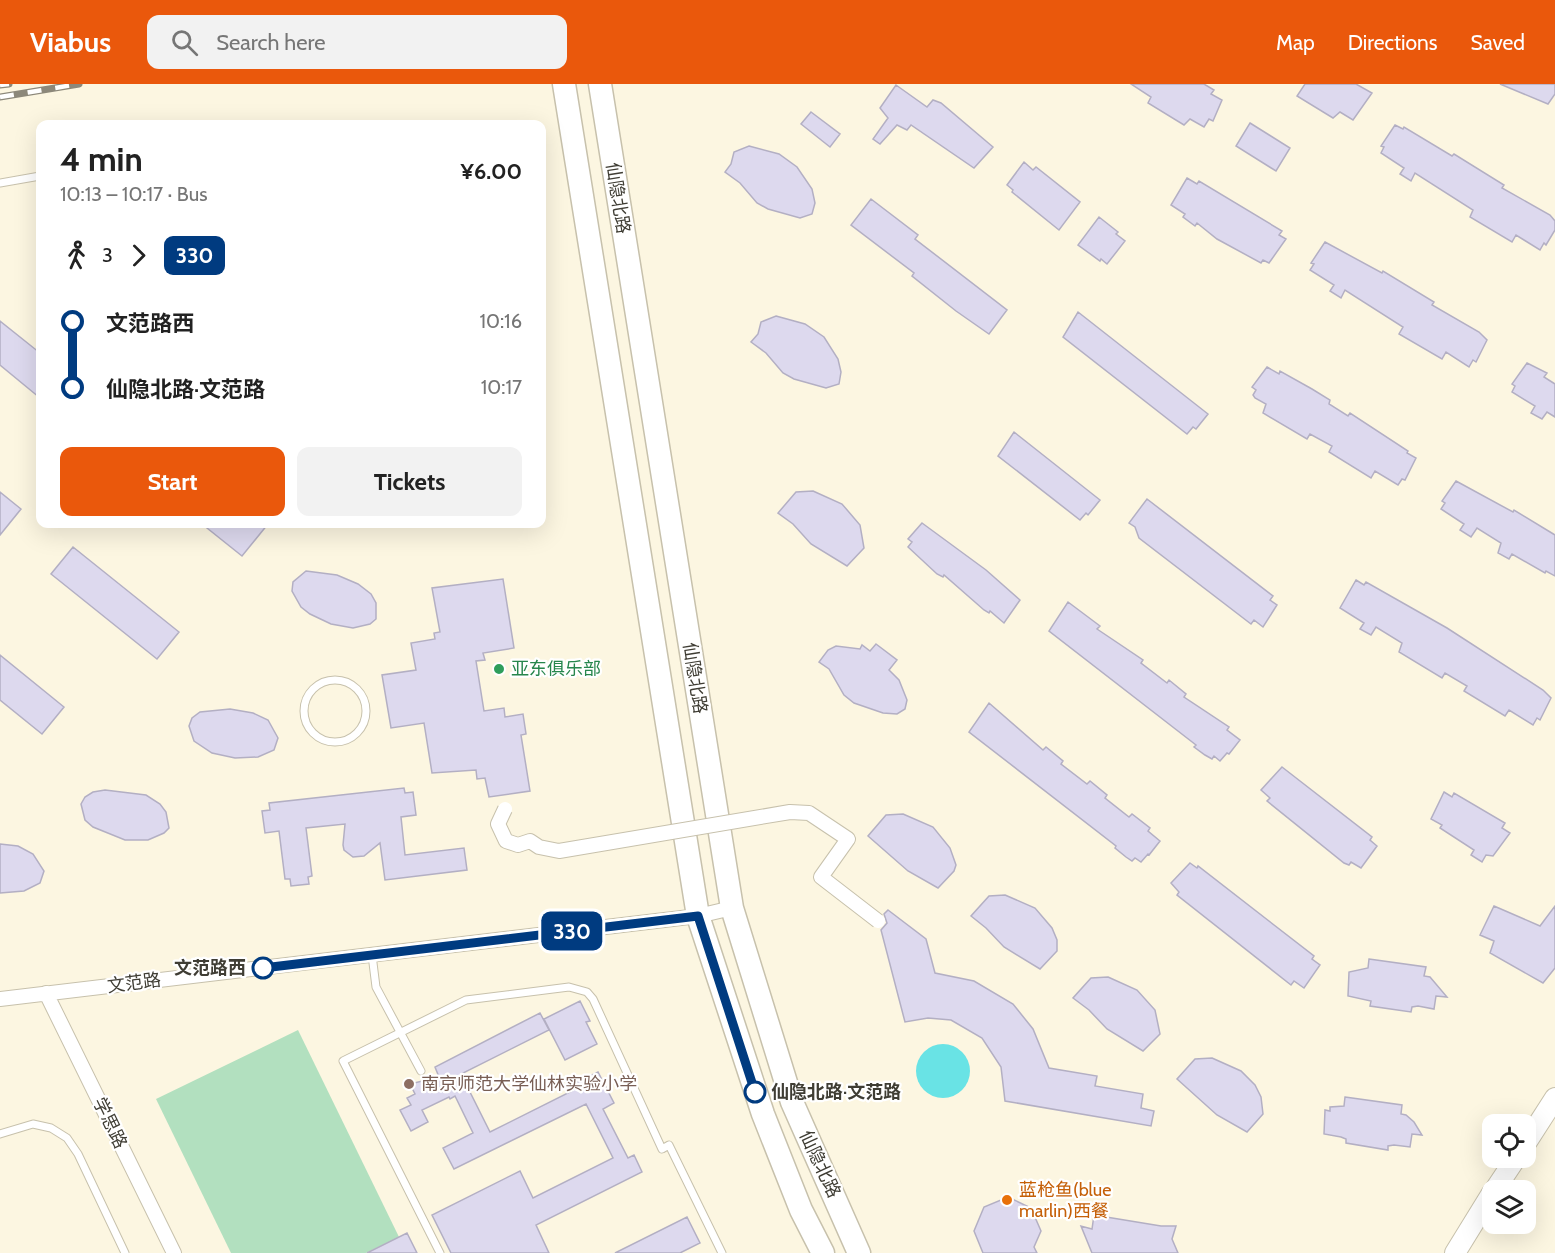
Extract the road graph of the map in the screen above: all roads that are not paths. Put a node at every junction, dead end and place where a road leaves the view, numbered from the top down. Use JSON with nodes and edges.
{"nodes":[{"id":1,"x":564,"y":84,"type":"edge"},
{"id":2,"x":600,"y":84,"type":"edge"},
{"id":3,"x":36,"y":177,"type":"edge"},
{"id":4,"x":0,"y":183,"type":"edge"},
{"id":5,"x":310,"y":693,"type":"joint"},
{"id":6,"x":505,"y":809,"type":"dead end"},
{"id":7,"x":732,"y":908,"type":"junction"},
{"id":8,"x":698,"y":916,"type":"junction"},
{"id":9,"x":878,"y":921,"type":"dead end"},
{"id":10,"x":372,"y":955,"type":"junction"},
{"id":11,"x":46,"y":993,"type":"junction"},
{"id":12,"x":0,"y":999,"type":"edge"},
{"id":13,"x":401,"y":1033,"type":"junction"},
{"id":14,"x":422,"y":1071,"type":"dead end"},
{"id":15,"x":1555,"y":1098,"type":"edge"},
{"id":16,"x":1536,"y":1127,"type":"edge"},
{"id":17,"x":0,"y":1134,"type":"edge"},
{"id":18,"x":1482,"y":1210,"type":"edge"},
{"id":19,"x":125,"y":1253,"type":"edge"},
{"id":20,"x":174,"y":1253,"type":"edge"},
{"id":21,"x":440,"y":1253,"type":"edge"},
{"id":22,"x":722,"y":1253,"type":"edge"},
{"id":23,"x":823,"y":1253,"type":"edge"},
{"id":24,"x":859,"y":1253,"type":"edge"},
{"id":25,"x":1455,"y":1253,"type":"edge"}],
"edges":[{"from":1,"to":8,"type":"main road","name":"仙隐北路"},
{"from":2,"to":7,"type":"main road","name":"仙隐北路"},
{"from":3,"to":4,"type":"lane"},
{"from":5,"to":5,"type":"lane"},
{"from":6,"to":9,"type":"street","bridge":true},
{"from":7,"to":8,"type":"street","name":"文范路"},
{"from":7,"to":24,"type":"main road","name":"仙隐北路"},
{"from":8,"to":10,"type":"street","name":"文范路"},
{"from":8,"to":23,"type":"main road","name":"仙隐北路"},
{"from":10,"to":11,"type":"street","name":"文范路"},
{"from":10,"to":13,"type":"lane"},
{"from":11,"to":12,"type":"street","name":"文范路"},
{"from":11,"to":20,"type":"street","name":"学思路"},
{"from":13,"to":14,"type":"lane"},
{"from":13,"to":21,"type":"lane"},
{"from":13,"to":22,"type":"lane"},
{"from":15,"to":16,"type":"street"},
{"from":17,"to":19,"type":"lane"},
{"from":18,"to":25,"type":"street"}]}
